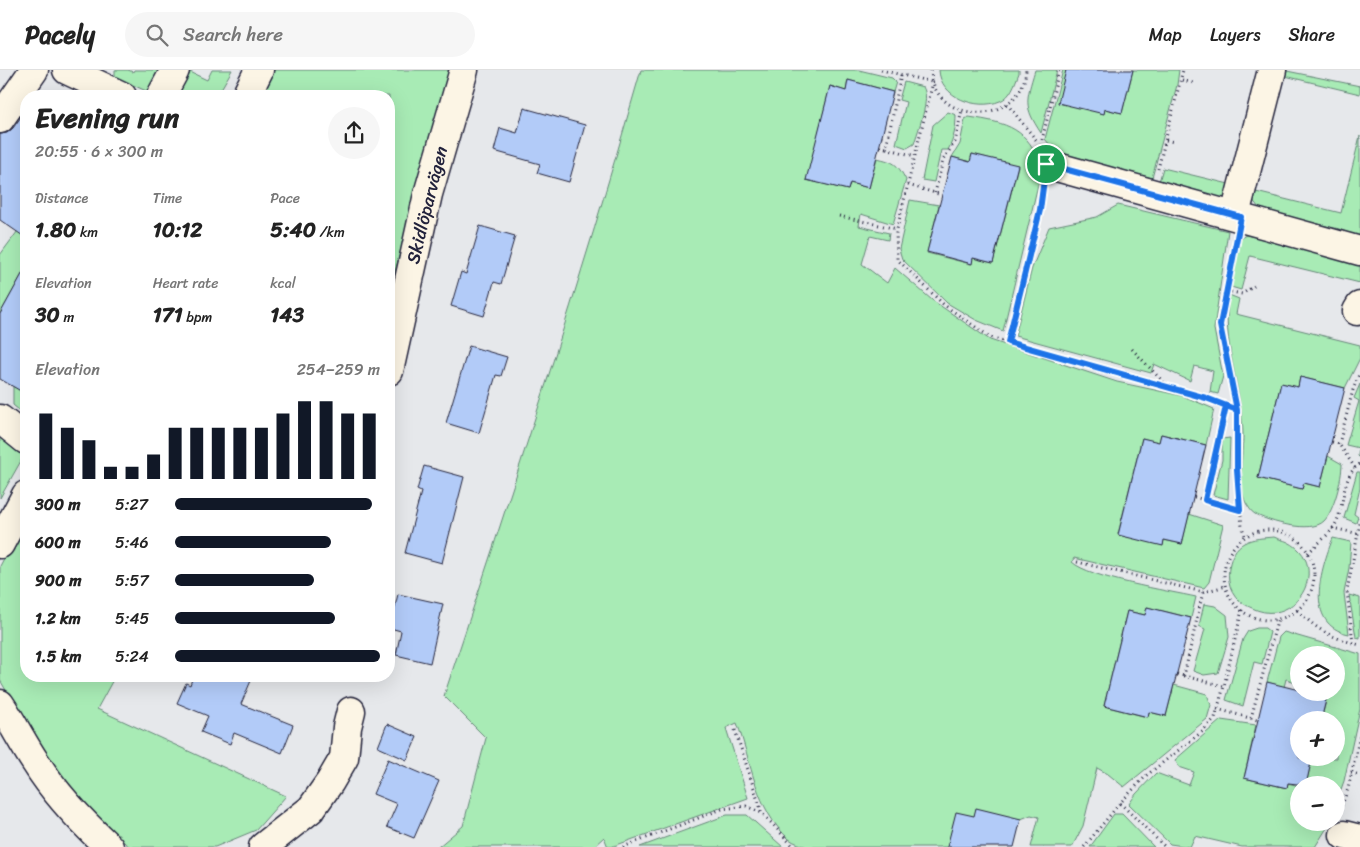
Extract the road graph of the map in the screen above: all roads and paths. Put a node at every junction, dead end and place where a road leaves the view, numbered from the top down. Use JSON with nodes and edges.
{"nodes":[{"id":1,"x":34,"y":70,"type":"edge"},
{"id":2,"x":66,"y":70,"type":"edge"},
{"id":3,"x":174,"y":70,"type":"edge"},
{"id":4,"x":259,"y":70,"type":"edge"},
{"id":5,"x":464,"y":70,"type":"edge"},
{"id":6,"x":881,"y":70,"type":"edge"},
{"id":7,"x":931,"y":70,"type":"edge"},
{"id":8,"x":1026,"y":70,"type":"edge"},
{"id":9,"x":1059,"y":70,"type":"edge"},
{"id":10,"x":1183,"y":70,"type":"edge"},
{"id":11,"x":1272,"y":70,"type":"edge"},
{"id":12,"x":901,"y":75,"type":"junction"},
{"id":13,"x":1182,"y":80,"type":"junction"},
{"id":14,"x":933,"y":82,"type":"junction"},
{"id":15,"x":1192,"y":83,"type":"dead end"},
{"id":16,"x":20,"y":90,"type":"edge"},
{"id":17,"x":20,"y":90,"type":"edge"},
{"id":18,"x":109,"y":90,"type":"edge"},
{"id":19,"x":164,"y":90,"type":"edge"},
{"id":20,"x":249,"y":90,"type":"edge"},
{"id":21,"x":1007,"y":104,"type":"junction"},
{"id":22,"x":962,"y":110,"type":"junction"},
{"id":23,"x":0,"y":119,"type":"edge"},
{"id":24,"x":1166,"y":140,"type":"junction"},
{"id":25,"x":1174,"y":142,"type":"dead end"},
{"id":26,"x":880,"y":147,"type":"dead end"},
{"id":27,"x":886,"y":148,"type":"junction"},
{"id":28,"x":1043,"y":154,"type":"junction"},
{"id":29,"x":915,"y":156,"type":"junction"},
{"id":30,"x":908,"y":185,"type":"junction"},
{"id":31,"x":1152,"y":192,"type":"junction"},
{"id":32,"x":935,"y":193,"type":"junction"},
{"id":33,"x":942,"y":195,"type":"dead end"},
{"id":34,"x":840,"y":216,"type":"dead end"},
{"id":35,"x":1238,"y":216,"type":"junction"},
{"id":36,"x":897,"y":231,"type":"junction"},
{"id":37,"x":1360,"y":251,"type":"edge"},
{"id":38,"x":1254,"y":286,"type":"dead end"},
{"id":39,"x":1226,"y":291,"type":"junction"},
{"id":40,"x":1008,"y":342,"type":"junction"},
{"id":41,"x":395,"y":344,"type":"edge"},
{"id":42,"x":1132,"y":349,"type":"dead end"},
{"id":43,"x":1360,"y":372,"type":"edge"},
{"id":44,"x":1168,"y":387,"type":"junction"},
{"id":45,"x":1226,"y":406,"type":"junction"},
{"id":46,"x":1237,"y":410,"type":"junction"},
{"id":47,"x":0,"y":419,"type":"edge"},
{"id":48,"x":20,"y":435,"type":"edge"},
{"id":49,"x":1332,"y":442,"type":"dead end"},
{"id":50,"x":1339,"y":444,"type":"junction"},
{"id":51,"x":1360,"y":464,"type":"edge"},
{"id":52,"x":1355,"y":468,"type":"junction"},
{"id":53,"x":1194,"y":497,"type":"dead end"},
{"id":54,"x":1205,"y":500,"type":"junction"},
{"id":55,"x":20,"y":506,"type":"edge"},
{"id":56,"x":1240,"y":510,"type":"junction"},
{"id":57,"x":1360,"y":523,"type":"edge"},
{"id":58,"x":1332,"y":528,"type":"junction"},
{"id":59,"x":1359,"y":534,"type":"edge"},
{"id":60,"x":1244,"y":536,"type":"junction"},
{"id":61,"x":0,"y":544,"type":"edge"},
{"id":62,"x":1308,"y":553,"type":"junction"},
{"id":63,"x":1077,"y":562,"type":"dead end"},
{"id":64,"x":1226,"y":586,"type":"junction"},
{"id":65,"x":1204,"y":592,"type":"junction"},
{"id":66,"x":1242,"y":610,"type":"junction"},
{"id":67,"x":1297,"y":610,"type":"junction"},
{"id":68,"x":1278,"y":617,"type":"junction"},
{"id":69,"x":1353,"y":643,"type":"junction"},
{"id":70,"x":1360,"y":645,"type":"edge"},
{"id":71,"x":1177,"y":674,"type":"dead end"},
{"id":72,"x":1184,"y":676,"type":"junction"},
{"id":73,"x":1224,"y":686,"type":"junction"},
{"id":74,"x":0,"y":704,"type":"edge"},
{"id":75,"x":1217,"y":709,"type":"junction"},
{"id":76,"x":351,"y":711,"type":"dead end"},
{"id":77,"x":1251,"y":718,"type":"junction"},
{"id":78,"x":1258,"y":720,"type":"dead end"},
{"id":79,"x":735,"y":730,"type":"dead end"},
{"id":80,"x":1360,"y":735,"type":"edge"},
{"id":81,"x":1351,"y":773,"type":"junction"},
{"id":82,"x":1360,"y":775,"type":"edge"},
{"id":83,"x":1120,"y":803,"type":"junction"},
{"id":84,"x":762,"y":813,"type":"junction"},
{"id":85,"x":1348,"y":829,"type":"edge"},
{"id":86,"x":109,"y":847,"type":"edge"},
{"id":87,"x":263,"y":847,"type":"edge"},
{"id":88,"x":623,"y":847,"type":"edge"},
{"id":89,"x":794,"y":847,"type":"edge"},
{"id":90,"x":1084,"y":847,"type":"edge"},
{"id":91,"x":1165,"y":847,"type":"edge"}],
"edges":[{"from":1,"to":17,"type":"street"},
{"from":2,"to":18,"type":"street"},
{"from":3,"to":19,"type":"street"},
{"from":4,"to":20,"type":"street"},
{"from":5,"to":41,"type":"street","name":"Skidlöparvägen"},
{"from":6,"to":12,"type":"path"},
{"from":7,"to":14,"type":"path"},
{"from":8,"to":21,"type":"path"},
{"from":9,"to":28,"type":"path"},
{"from":10,"to":13,"type":"path"},
{"from":11,"to":35,"type":"street"},
{"from":12,"to":14,"type":"path"},
{"from":12,"to":27,"type":"path"},
{"from":13,"to":15,"type":"path"},
{"from":13,"to":24,"type":"path"},
{"from":14,"to":22,"type":"path"},
{"from":14,"to":29,"type":"path"},
{"from":16,"to":23,"type":"street"},
{"from":21,"to":22,"type":"path"},
{"from":21,"to":28,"type":"path"},
{"from":22,"to":32,"type":"path"},
{"from":24,"to":25,"type":"path"},
{"from":24,"to":31,"type":"path"},
{"from":26,"to":27,"type":"path"},
{"from":27,"to":29,"type":"path"},
{"from":28,"to":31,"type":"street"},
{"from":28,"to":40,"type":"path"},
{"from":29,"to":30,"type":"path"},
{"from":30,"to":32,"type":"path"},
{"from":30,"to":36,"type":"path"},
{"from":31,"to":35,"type":"street"},
{"from":32,"to":33,"type":"path"},
{"from":34,"to":36,"type":"path"},
{"from":35,"to":37,"type":"street"},
{"from":35,"to":39,"type":"path"},
{"from":36,"to":40,"type":"path"},
{"from":38,"to":39,"type":"path"},
{"from":39,"to":46,"type":"path"},
{"from":40,"to":44,"type":"path"},
{"from":42,"to":44,"type":"path"},
{"from":43,"to":50,"type":"path"},
{"from":44,"to":45,"type":"path"},
{"from":45,"to":46,"type":"path"},
{"from":45,"to":54,"type":"path"},
{"from":46,"to":56,"type":"path"},
{"from":47,"to":48,"type":"street"},
{"from":49,"to":50,"type":"path"},
{"from":50,"to":52,"type":"path"},
{"from":51,"to":52,"type":"path"},
{"from":52,"to":58,"type":"path"},
{"from":53,"to":54,"type":"path"},
{"from":54,"to":56,"type":"path"},
{"from":55,"to":61,"type":"street"},
{"from":56,"to":60,"type":"path"},
{"from":57,"to":59,"type":"path"},
{"from":58,"to":59,"type":"path"},
{"from":58,"to":62,"type":"path"},
{"from":59,"to":69,"type":"path"},
{"from":60,"to":62,"type":"path"},
{"from":60,"to":64,"type":"path"},
{"from":62,"to":67,"type":"path"},
{"from":63,"to":65,"type":"path"},
{"from":64,"to":65,"type":"path"},
{"from":64,"to":66,"type":"path"},
{"from":65,"to":72,"type":"path"},
{"from":66,"to":68,"type":"path"},
{"from":66,"to":73,"type":"path"},
{"from":67,"to":68,"type":"path"},
{"from":67,"to":69,"type":"path"},
{"from":68,"to":77,"type":"path"},
{"from":69,"to":70,"type":"path"},
{"from":71,"to":72,"type":"path"},
{"from":72,"to":73,"type":"path"},
{"from":73,"to":75,"type":"path"},
{"from":74,"to":86,"type":"street"},
{"from":75,"to":77,"type":"path"},
{"from":75,"to":83,"type":"path"},
{"from":76,"to":87,"type":"street"},
{"from":77,"to":78,"type":"path"},
{"from":79,"to":84,"type":"path"},
{"from":80,"to":81,"type":"path"},
{"from":81,"to":82,"type":"path"},
{"from":81,"to":85,"type":"path"},
{"from":83,"to":90,"type":"path"},
{"from":83,"to":91,"type":"path"},
{"from":84,"to":88,"type":"path"},
{"from":84,"to":89,"type":"path"}]}
